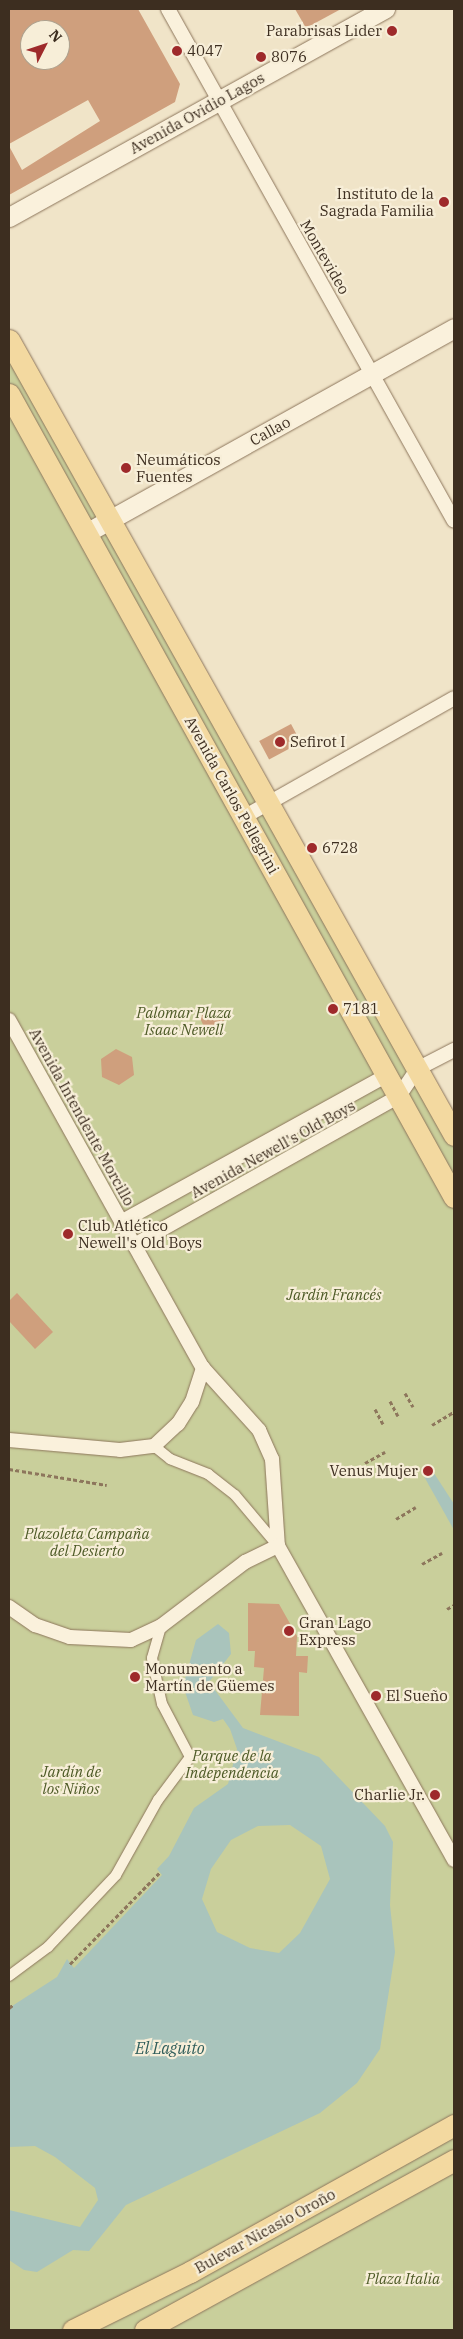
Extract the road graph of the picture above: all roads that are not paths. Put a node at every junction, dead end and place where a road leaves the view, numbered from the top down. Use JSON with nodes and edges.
{"nodes":[{"id":1,"x":168,"y":9,"type":"edge"},
{"id":2,"x":385,"y":9,"type":"edge"},
{"id":3,"x":218,"y":102,"type":"junction"},
{"id":4,"x":9,"y":218,"type":"edge"},
{"id":5,"x":454,"y":328,"type":"edge"},
{"id":6,"x":9,"y":340,"type":"edge"},
{"id":7,"x":372,"y":374,"type":"junction"},
{"id":8,"x":9,"y":394,"type":"edge"},
{"id":9,"x":110,"y":520,"type":"junction"},
{"id":10,"x":454,"y":521,"type":"edge"},
{"id":11,"x":86,"y":533,"type":"junction"},
{"id":12,"x":454,"y":698,"type":"edge"},
{"id":13,"x":270,"y":802,"type":"junction"},
{"id":14,"x":244,"y":817,"type":"junction"},
{"id":15,"x":9,"y":1020,"type":"edge"},
{"id":16,"x":454,"y":1050,"type":"edge"},
{"id":17,"x":418,"y":1070,"type":"junction"},
{"id":18,"x":387,"y":1075,"type":"junction"},
{"id":19,"x":399,"y":1096,"type":"junction"},
{"id":20,"x":454,"y":1135,"type":"edge"},
{"id":21,"x":454,"y":1197,"type":"edge"},
{"id":22,"x":121,"y":1222,"type":"junction"},
{"id":23,"x":134,"y":1245,"type":"junction"},
{"id":24,"x":203,"y":1368,"type":"junction"},
{"id":25,"x":9,"y":1440,"type":"edge"},
{"id":26,"x":154,"y":1446,"type":"junction"},
{"id":27,"x":278,"y":1546,"type":"junction"},
{"id":28,"x":9,"y":1607,"type":"edge"},
{"id":29,"x":161,"y":1626,"type":"junction"},
{"id":30,"x":454,"y":1860,"type":"edge"},
{"id":31,"x":9,"y":1976,"type":"edge"},
{"id":32,"x":454,"y":2125,"type":"edge"},
{"id":33,"x":454,"y":2160,"type":"edge"},
{"id":34,"x":73,"y":2330,"type":"edge"},
{"id":35,"x":145,"y":2330,"type":"edge"}],
"edges":[{"from":1,"to":3,"type":"street","name":"Montevideo"},
{"from":2,"to":3,"type":"main road","name":"Avenida Ovidio Lagos"},
{"from":3,"to":4,"type":"main road","name":"Avenida Ovidio Lagos"},
{"from":3,"to":7,"type":"street","name":"Montevideo"},
{"from":5,"to":7,"type":"main road","name":"Callao"},
{"from":6,"to":9,"type":"main road","name":"Avenida Carlos Pellegrini"},
{"from":7,"to":9,"type":"main road","name":"Callao"},
{"from":7,"to":10,"type":"street","name":"Montevideo"},
{"from":8,"to":11,"type":"main road","name":"Avenida Carlos Pellegrini"},
{"from":9,"to":11,"type":"main road","name":"Callao"},
{"from":9,"to":13,"type":"main road","name":"Avenida Carlos Pellegrini"},
{"from":11,"to":14,"type":"main road","name":"Avenida Carlos Pellegrini"},
{"from":12,"to":13,"type":"street"},
{"from":13,"to":14,"type":"street"},
{"from":13,"to":17,"type":"main road","name":"Avenida Carlos Pellegrini"},
{"from":14,"to":18,"type":"main road","name":"Avenida Carlos Pellegrini"},
{"from":15,"to":22,"type":"street","name":"Avenida Intendente Morcillo"},
{"from":16,"to":17,"type":"street"},
{"from":17,"to":19,"type":"street","name":"Avenida Newell's Old Boys"},
{"from":17,"to":20,"type":"main road","name":"Avenida Carlos Pellegrini"},
{"from":18,"to":19,"type":"main road","name":"Avenida Carlos Pellegrini"},
{"from":18,"to":22,"type":"street","name":"Avenida Newell's Old Boys"},
{"from":19,"to":21,"type":"main road","name":"Avenida Carlos Pellegrini"},
{"from":19,"to":23,"type":"street","name":"Avenida Newell's Old Boys"},
{"from":22,"to":23,"type":"street","name":"Avenida Intendente Morcillo"},
{"from":23,"to":24,"type":"street","name":"Avenida Intendente Morcillo"},
{"from":24,"to":26,"type":"street"},
{"from":24,"to":27,"type":"street","name":"Avenida Intendente Morcillo"},
{"from":25,"to":26,"type":"street"},
{"from":26,"to":27,"type":"street"},
{"from":27,"to":29,"type":"street"},
{"from":27,"to":30,"type":"street","name":"Avenida Intendente Morcillo"},
{"from":28,"to":29,"type":"street"},
{"from":29,"to":31,"type":"street"},
{"from":32,"to":34,"type":"main road","name":"Bulevar Nicasio Oroño"},
{"from":33,"to":35,"type":"main road","name":"Bulevar Nicasio Oroño"}]}
